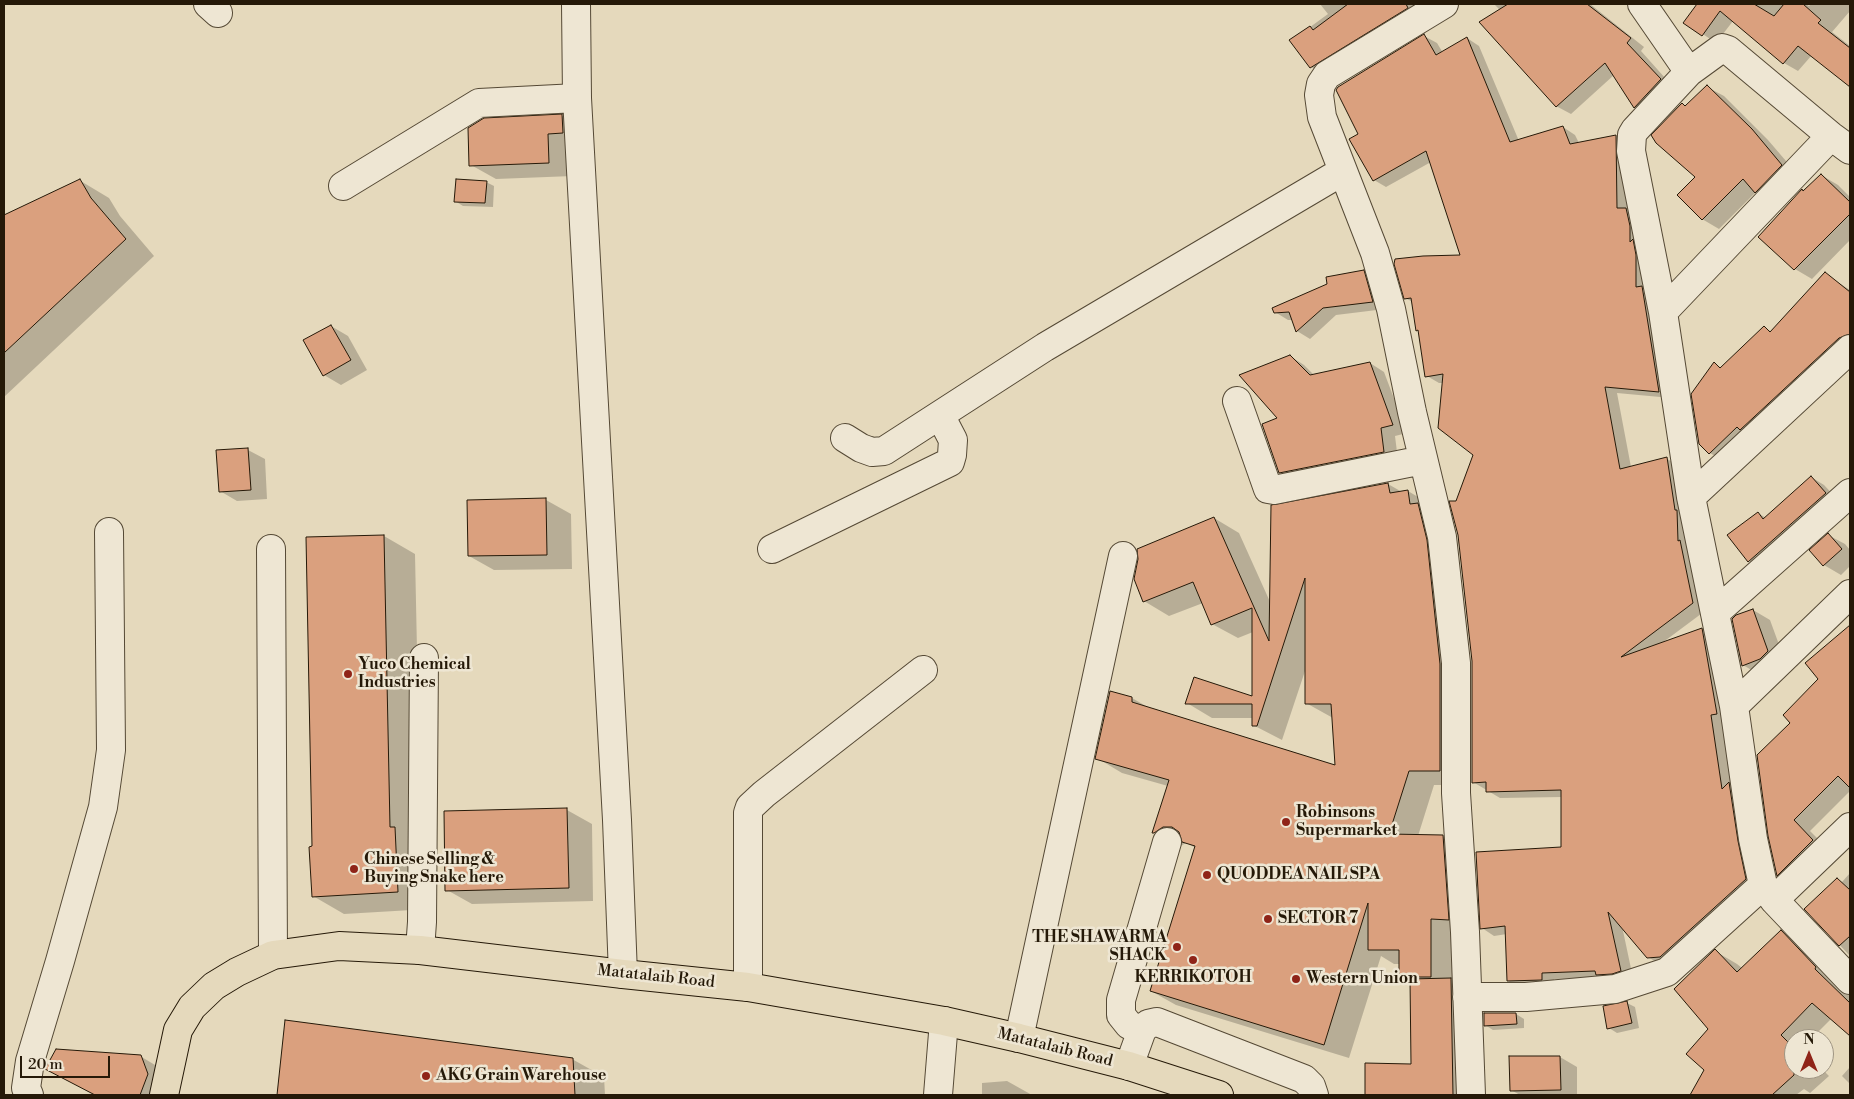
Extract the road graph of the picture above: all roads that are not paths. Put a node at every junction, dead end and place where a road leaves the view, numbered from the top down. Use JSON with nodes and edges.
{"nodes":[{"id":1,"x":576,"y":4,"type":"edge"},
{"id":2,"x":1444,"y":4,"type":"edge"},
{"id":3,"x":1642,"y":4,"type":"edge"},
{"id":4,"x":1689,"y":72,"type":"junction"},
{"id":5,"x":578,"y":98,"type":"junction"},
{"id":6,"x":1840,"y":143,"type":"edge"},
{"id":7,"x":1343,"y":171,"type":"junction"},
{"id":8,"x":343,"y":186,"type":"dead end"},
{"id":9,"x":1663,"y":312,"type":"junction"},
{"id":10,"x":1850,"y":349,"type":"edge"},
{"id":11,"x":1237,"y":401,"type":"dead end"},
{"id":12,"x":940,"y":415,"type":"junction"},
{"id":13,"x":845,"y":438,"type":"dead end"},
{"id":14,"x":1423,"y":460,"type":"junction"},
{"id":15,"x":1850,"y":493,"type":"edge"},
{"id":16,"x":1691,"y":497,"type":"junction"},
{"id":17,"x":109,"y":532,"type":"dead end"},
{"id":18,"x":271,"y":550,"type":"dead end"},
{"id":19,"x":772,"y":550,"type":"dead end"},
{"id":20,"x":1123,"y":556,"type":"dead end"},
{"id":21,"x":1850,"y":594,"type":"edge"},
{"id":22,"x":1715,"y":613,"type":"junction"},
{"id":23,"x":424,"y":658,"type":"dead end"},
{"id":24,"x":923,"y":670,"type":"dead end"},
{"id":25,"x":1734,"y":706,"type":"junction"},
{"id":26,"x":1850,"y":827,"type":"edge"},
{"id":27,"x":1167,"y":842,"type":"dead end"},
{"id":28,"x":1768,"y":892,"type":"junction"},
{"id":29,"x":420,"y":950,"type":"junction"},
{"id":30,"x":273,"y":955,"type":"junction"},
{"id":31,"x":623,"y":974,"type":"junction"},
{"id":32,"x":1850,"y":980,"type":"edge"},
{"id":33,"x":748,"y":987,"type":"junction"},
{"id":34,"x":1467,"y":997,"type":"junction"},
{"id":35,"x":944,"y":1021,"type":"junction"},
{"id":36,"x":1142,"y":1030,"type":"junction"},
{"id":37,"x":1019,"y":1038,"type":"junction"},
{"id":38,"x":1129,"y":1066,"type":"junction"},
{"id":39,"x":29,"y":1095,"type":"edge"},
{"id":40,"x":164,"y":1095,"type":"edge"},
{"id":41,"x":938,"y":1095,"type":"edge"},
{"id":42,"x":1216,"y":1095,"type":"edge"},
{"id":43,"x":1314,"y":1095,"type":"edge"},
{"id":44,"x":1470,"y":1095,"type":"edge"}],
"edges":[{"from":1,"to":5,"type":"street"},
{"from":2,"to":7,"type":"street"},
{"from":3,"to":4,"type":"street"},
{"from":4,"to":6,"type":"street"},
{"from":4,"to":9,"type":"street"},
{"from":5,"to":8,"type":"street"},
{"from":5,"to":31,"type":"street"},
{"from":6,"to":9,"type":"street"},
{"from":7,"to":12,"type":"street"},
{"from":7,"to":14,"type":"street"},
{"from":9,"to":16,"type":"street"},
{"from":10,"to":16,"type":"street"},
{"from":11,"to":14,"type":"street"},
{"from":12,"to":13,"type":"street"},
{"from":12,"to":19,"type":"street"},
{"from":14,"to":34,"type":"street"},
{"from":15,"to":22,"type":"street"},
{"from":16,"to":22,"type":"street"},
{"from":17,"to":39,"type":"street"},
{"from":18,"to":30,"type":"street"},
{"from":20,"to":37,"type":"street"},
{"from":21,"to":25,"type":"street"},
{"from":22,"to":25,"type":"street"},
{"from":23,"to":29,"type":"street"},
{"from":24,"to":33,"type":"street"},
{"from":25,"to":28,"type":"street"},
{"from":26,"to":28,"type":"street"},
{"from":27,"to":36,"type":"street"},
{"from":28,"to":32,"type":"street"},
{"from":28,"to":34,"type":"street"},
{"from":29,"to":30,"type":"main road","name":"Matatalaib Road"},
{"from":29,"to":31,"type":"main road","name":"Matatalaib Road"},
{"from":30,"to":40,"type":"main road","name":"Matatalaib Road"},
{"from":31,"to":33,"type":"main road","name":"Matatalaib Road"},
{"from":33,"to":35,"type":"main road","name":"Matatalaib Road"},
{"from":34,"to":44,"type":"street"},
{"from":35,"to":37,"type":"main road","name":"Matatalaib Road"},
{"from":35,"to":41,"type":"street"},
{"from":36,"to":38,"type":"street"},
{"from":36,"to":43,"type":"street"},
{"from":37,"to":38,"type":"main road","name":"Matatalaib Road"},
{"from":38,"to":42,"type":"main road","name":"Matatalaib Road"}]}
